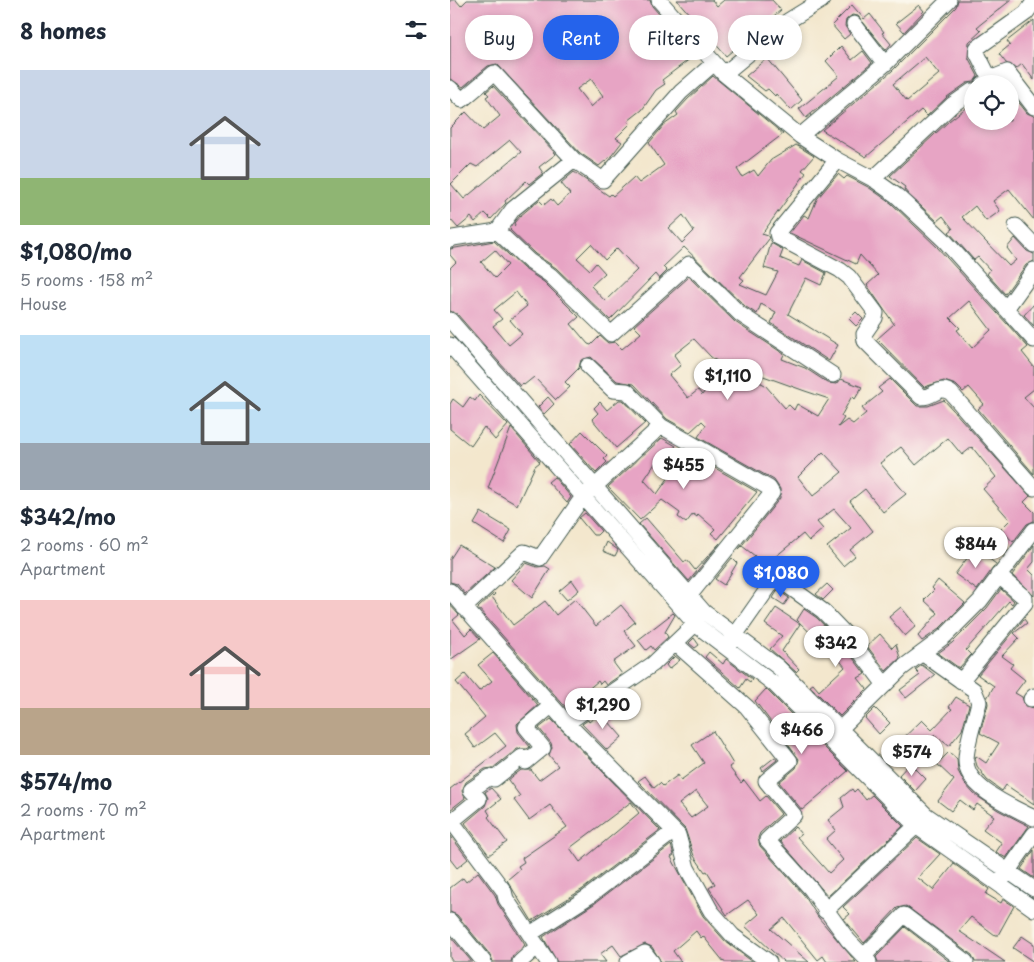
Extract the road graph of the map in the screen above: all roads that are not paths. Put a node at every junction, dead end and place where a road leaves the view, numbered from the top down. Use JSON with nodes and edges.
{"nodes":[{"id":1,"x":659,"y":0,"type":"edge"},
{"id":2,"x":822,"y":0,"type":"edge"},
{"id":3,"x":948,"y":0,"type":"edge"},
{"id":4,"x":1034,"y":2,"type":"edge"},
{"id":5,"x":854,"y":24,"type":"dead end"},
{"id":6,"x":885,"y":64,"type":"junction"},
{"id":7,"x":719,"y":69,"type":"junction"},
{"id":8,"x":984,"y":75,"type":"edge"},
{"id":9,"x":450,"y":88,"type":"edge"},
{"id":10,"x":1019,"y":88,"type":"edge"},
{"id":11,"x":964,"y":97,"type":"edge"},
{"id":12,"x":1034,"y":107,"type":"edge"},
{"id":13,"x":800,"y":136,"type":"junction"},
{"id":14,"x":574,"y":160,"type":"junction"},
{"id":15,"x":836,"y":160,"type":"junction"},
{"id":16,"x":872,"y":179,"type":"junction"},
{"id":17,"x":1016,"y":226,"type":"dead end"},
{"id":18,"x":497,"y":231,"type":"junction"},
{"id":19,"x":450,"y":240,"type":"edge"},
{"id":20,"x":1034,"y":245,"type":"edge"},
{"id":21,"x":1034,"y":270,"type":"edge"},
{"id":22,"x":1006,"y":309,"type":"junction"},
{"id":23,"x":450,"y":320,"type":"edge"},
{"id":24,"x":1033,"y":335,"type":"edge"},
{"id":25,"x":450,"y":345,"type":"edge"},
{"id":26,"x":588,"y":366,"type":"dead end"},
{"id":27,"x":833,"y":376,"type":"dead end"},
{"id":28,"x":661,"y":426,"type":"junction"},
{"id":29,"x":594,"y":488,"type":"junction"},
{"id":30,"x":1034,"y":488,"type":"edge"},
{"id":31,"x":582,"y":498,"type":"junction"},
{"id":32,"x":1034,"y":530,"type":"edge"},
{"id":33,"x":651,"y":565,"type":"junction"},
{"id":34,"x":998,"y":575,"type":"junction"},
{"id":35,"x":450,"y":591,"type":"edge"},
{"id":36,"x":689,"y":596,"type":"junction"},
{"id":37,"x":464,"y":608,"type":"junction"},
{"id":38,"x":695,"y":624,"type":"junction"},
{"id":39,"x":735,"y":637,"type":"junction"},
{"id":40,"x":675,"y":643,"type":"junction"},
{"id":41,"x":726,"y":649,"type":"junction"},
{"id":42,"x":922,"y":653,"type":"junction"},
{"id":43,"x":961,"y":681,"type":"junction"},
{"id":44,"x":885,"y":685,"type":"junction"},
{"id":45,"x":551,"y":706,"type":"junction"},
{"id":46,"x":567,"y":723,"type":"junction"},
{"id":47,"x":836,"y":734,"type":"junction"},
{"id":48,"x":917,"y":806,"type":"junction"},
{"id":49,"x":1034,"y":818,"type":"edge"},
{"id":50,"x":451,"y":820,"type":"edge"},
{"id":51,"x":910,"y":822,"type":"junction"},
{"id":52,"x":674,"y":831,"type":"junction"},
{"id":53,"x":1034,"y":834,"type":"edge"},
{"id":54,"x":1004,"y":878,"type":"junction"},
{"id":55,"x":1034,"y":889,"type":"edge"},
{"id":56,"x":1034,"y":909,"type":"edge"},
{"id":57,"x":825,"y":911,"type":"junction"},
{"id":58,"x":450,"y":921,"type":"edge"},
{"id":59,"x":534,"y":940,"type":"junction"},
{"id":60,"x":866,"y":959,"type":"edge"},
{"id":61,"x":484,"y":962,"type":"edge"},
{"id":62,"x":520,"y":962,"type":"edge"},
{"id":63,"x":548,"y":962,"type":"edge"},
{"id":64,"x":628,"y":962,"type":"edge"},
{"id":65,"x":652,"y":962,"type":"edge"},
{"id":66,"x":769,"y":962,"type":"edge"},
{"id":67,"x":966,"y":962,"type":"edge"}],
"edges":[{"from":1,"to":7,"type":"street"},
{"from":2,"to":7,"type":"street"},
{"from":3,"to":6,"type":"street"},
{"from":4,"to":8,"type":"street"},
{"from":5,"to":6,"type":"street"},
{"from":6,"to":13,"type":"street"},
{"from":7,"to":13,"type":"street"},
{"from":7,"to":14,"type":"street"},
{"from":9,"to":14,"type":"street"},
{"from":10,"to":12,"type":"street"},
{"from":11,"to":16,"type":"street"},
{"from":13,"to":15,"type":"street"},
{"from":14,"to":18,"type":"street"},
{"from":15,"to":16,"type":"street"},
{"from":15,"to":30,"type":"street"},
{"from":16,"to":22,"type":"street"},
{"from":17,"to":20,"type":"street"},
{"from":18,"to":19,"type":"street"},
{"from":18,"to":27,"type":"street"},
{"from":21,"to":22,"type":"street"},
{"from":22,"to":24,"type":"street"},
{"from":23,"to":29,"type":"street"},
{"from":25,"to":31,"type":"street"},
{"from":26,"to":28,"type":"street"},
{"from":28,"to":29,"type":"street"},
{"from":28,"to":36,"type":"street"},
{"from":29,"to":31,"type":"street"},
{"from":29,"to":33,"type":"street"},
{"from":31,"to":33,"type":"street"},
{"from":31,"to":37,"type":"street"},
{"from":32,"to":34,"type":"street"},
{"from":33,"to":36,"type":"street"},
{"from":33,"to":38,"type":"street"},
{"from":34,"to":42,"type":"street"},
{"from":34,"to":43,"type":"street"},
{"from":35,"to":37,"type":"street"},
{"from":36,"to":39,"type":"street"},
{"from":37,"to":45,"type":"street"},
{"from":38,"to":40,"type":"street"},
{"from":38,"to":41,"type":"street"},
{"from":39,"to":41,"type":"street"},
{"from":39,"to":44,"type":"street"},
{"from":39,"to":47,"type":"street"},
{"from":40,"to":46,"type":"street"},
{"from":40,"to":57,"type":"street"},
{"from":41,"to":47,"type":"street"},
{"from":42,"to":43,"type":"street"},
{"from":42,"to":44,"type":"street"},
{"from":43,"to":49,"type":"street"},
{"from":44,"to":47,"type":"street"},
{"from":45,"to":46,"type":"street"},
{"from":45,"to":50,"type":"street"},
{"from":46,"to":52,"type":"street"},
{"from":47,"to":48,"type":"street"},
{"from":47,"to":51,"type":"street"},
{"from":48,"to":51,"type":"street"},
{"from":48,"to":54,"type":"street"},
{"from":50,"to":59,"type":"street"},
{"from":51,"to":54,"type":"street"},
{"from":51,"to":57,"type":"street"},
{"from":52,"to":59,"type":"street"},
{"from":52,"to":66,"type":"street"},
{"from":53,"to":54,"type":"street"},
{"from":54,"to":55,"type":"street"},
{"from":54,"to":56,"type":"street"},
{"from":57,"to":60,"type":"street"},
{"from":58,"to":61,"type":"street"},
{"from":59,"to":62,"type":"street"},
{"from":59,"to":63,"type":"street"},
{"from":60,"to":67,"type":"street"},
{"from":64,"to":65,"type":"street"}]}
